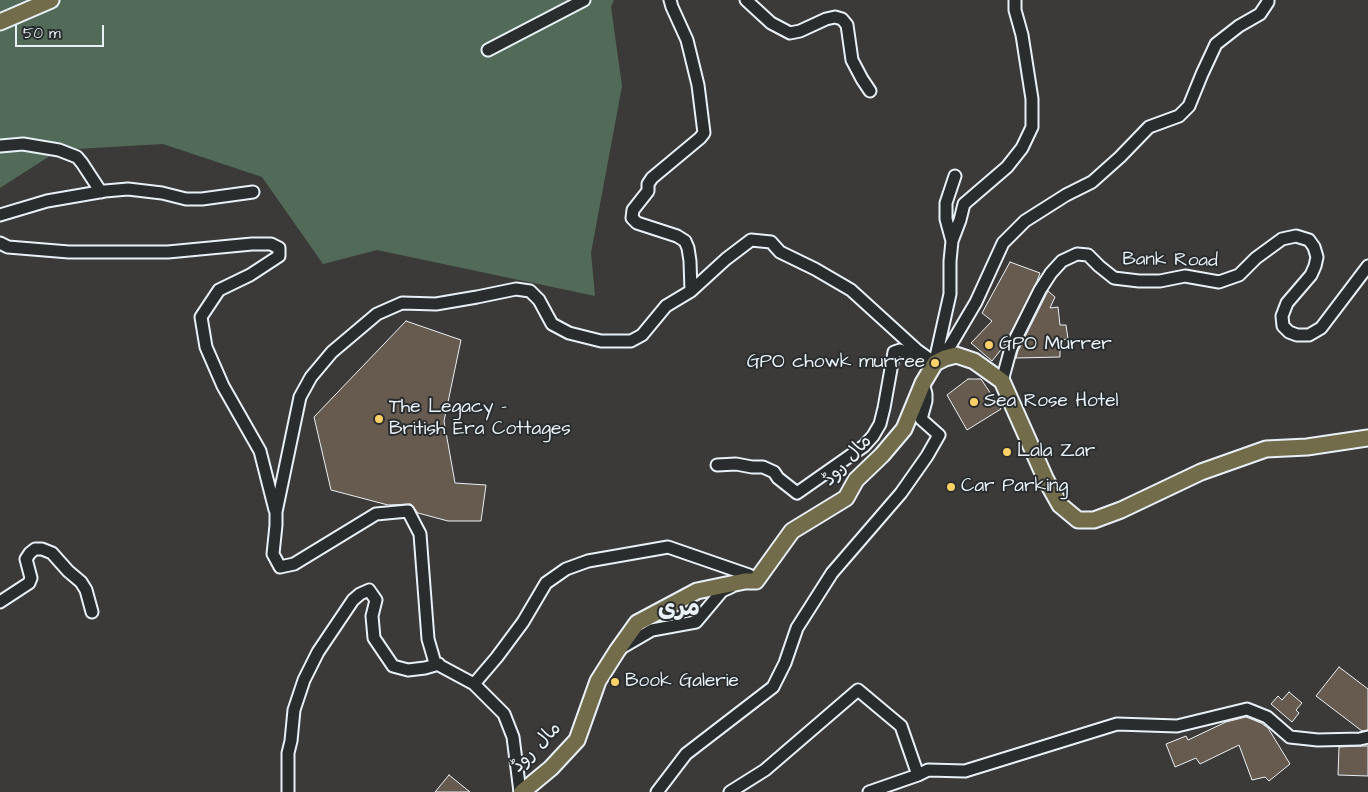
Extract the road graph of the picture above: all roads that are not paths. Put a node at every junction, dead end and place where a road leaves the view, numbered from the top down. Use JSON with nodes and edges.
{"nodes":[{"id":1,"x":51,"y":0,"type":"edge"},
{"id":2,"x":584,"y":0,"type":"edge"},
{"id":3,"x":670,"y":0,"type":"edge"},
{"id":4,"x":746,"y":0,"type":"edge"},
{"id":5,"x":1015,"y":0,"type":"edge"},
{"id":6,"x":1268,"y":0,"type":"edge"},
{"id":7,"x":0,"y":22,"type":"edge"},
{"id":8,"x":488,"y":50,"type":"dead end"},
{"id":9,"x":870,"y":91,"type":"dead end"},
{"id":10,"x":0,"y":146,"type":"edge"},
{"id":11,"x":955,"y":176,"type":"dead end"},
{"id":12,"x":100,"y":192,"type":"junction"},
{"id":13,"x":253,"y":192,"type":"dead end"},
{"id":14,"x":0,"y":215,"type":"edge"},
{"id":15,"x":952,"y":241,"type":"junction"},
{"id":16,"x":0,"y":243,"type":"edge"},
{"id":17,"x":1368,"y":266,"type":"edge"},
{"id":18,"x":691,"y":291,"type":"junction"},
{"id":19,"x":935,"y":363,"type":"junction"},
{"id":20,"x":1002,"y":381,"type":"junction"},
{"id":21,"x":923,"y":383,"type":"junction"},
{"id":22,"x":1368,"y":438,"type":"edge"},
{"id":23,"x":717,"y":465,"type":"dead end"},
{"id":24,"x":276,"y":512,"type":"junction"},
{"id":25,"x":751,"y":581,"type":"junction"},
{"id":26,"x":0,"y":602,"type":"edge"},
{"id":27,"x":92,"y":612,"type":"dead end"},
{"id":28,"x":617,"y":650,"type":"junction"},
{"id":29,"x":439,"y":664,"type":"junction"},
{"id":30,"x":474,"y":684,"type":"junction"},
{"id":31,"x":1368,"y":737,"type":"edge"},
{"id":32,"x":918,"y":775,"type":"junction"},
{"id":33,"x":288,"y":792,"type":"edge"},
{"id":34,"x":521,"y":792,"type":"edge"},
{"id":35,"x":657,"y":792,"type":"edge"},
{"id":36,"x":730,"y":792,"type":"edge"},
{"id":37,"x":869,"y":792,"type":"edge"}],
"edges":[{"from":1,"to":7,"type":"main road"},
{"from":2,"to":8,"type":"street"},
{"from":3,"to":18,"type":"street"},
{"from":4,"to":9,"type":"street"},
{"from":5,"to":15,"type":"street"},
{"from":6,"to":19,"type":"street"},
{"from":10,"to":12,"type":"street"},
{"from":11,"to":15,"type":"street"},
{"from":12,"to":13,"type":"street"},
{"from":12,"to":14,"type":"street"},
{"from":15,"to":19,"type":"street"},
{"from":16,"to":24,"type":"street"},
{"from":17,"to":20,"type":"street","name":"Bank Road"},
{"from":18,"to":19,"type":"street"},
{"from":18,"to":24,"type":"street"},
{"from":19,"to":20,"type":"main road"},
{"from":19,"to":21,"type":"main road","name":"مال روڈ"},
{"from":19,"to":23,"type":"street"},
{"from":20,"to":22,"type":"main road"},
{"from":21,"to":25,"type":"main road","name":"مال روڈ"},
{"from":21,"to":35,"type":"street"},
{"from":24,"to":29,"type":"street"},
{"from":25,"to":28,"type":"main road","name":"مال روڈ"},
{"from":25,"to":28,"type":"street","name":"مال روڈ"},
{"from":25,"to":30,"type":"street"},
{"from":26,"to":27,"type":"street"},
{"from":28,"to":34,"type":"main road","name":"مال روڈ"},
{"from":29,"to":30,"type":"street"},
{"from":29,"to":33,"type":"street"},
{"from":30,"to":34,"type":"street"},
{"from":31,"to":32,"type":"street"},
{"from":32,"to":36,"type":"street"},
{"from":32,"to":37,"type":"street"}]}
